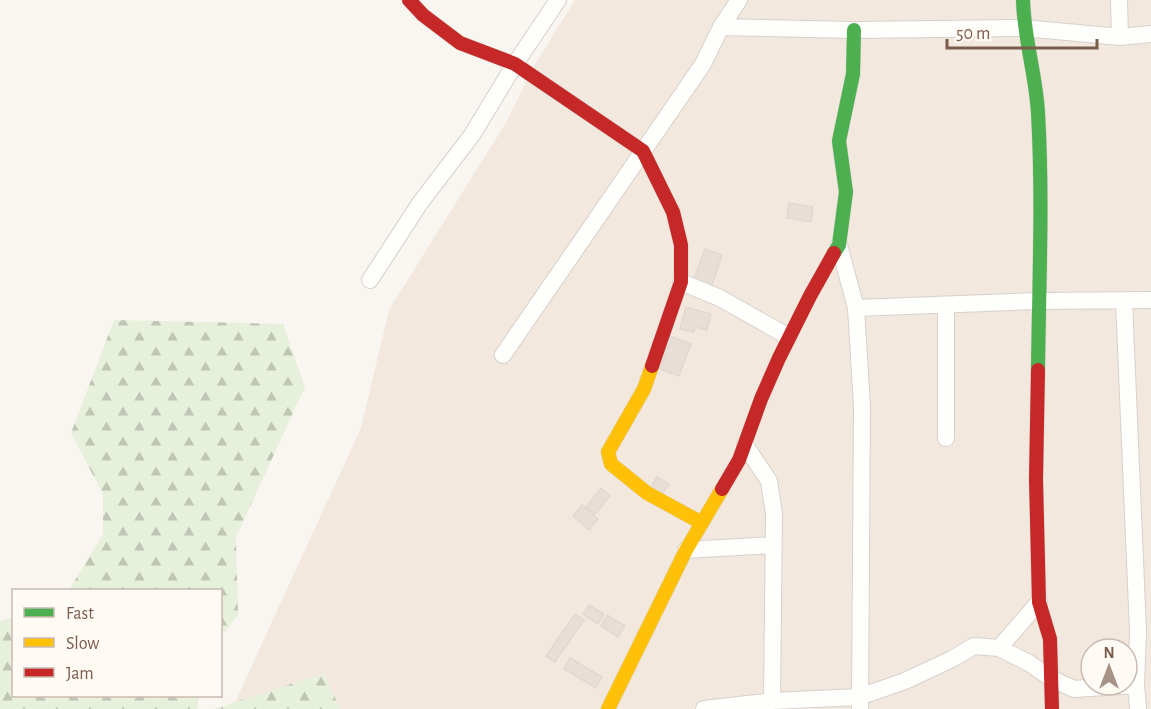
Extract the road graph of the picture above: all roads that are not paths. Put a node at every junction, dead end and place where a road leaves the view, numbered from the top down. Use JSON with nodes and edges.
{"nodes":[{"id":1,"x":408,"y":0,"type":"edge"},
{"id":2,"x":558,"y":0,"type":"edge"},
{"id":3,"x":739,"y":0,"type":"edge"},
{"id":4,"x":1023,"y":0,"type":"edge"},
{"id":5,"x":1119,"y":0,"type":"edge"},
{"id":6,"x":721,"y":27,"type":"junction"},
{"id":7,"x":1024,"y":28,"type":"junction"},
{"id":8,"x":854,"y":30,"type":"junction"},
{"id":9,"x":1151,"y":34,"type":"edge"},
{"id":10,"x":1120,"y":37,"type":"junction"},
{"id":11,"x":515,"y":64,"type":"junction"},
{"id":12,"x":643,"y":151,"type":"junction"},
{"id":13,"x":839,"y":245,"type":"junction"},
{"id":14,"x":370,"y":280,"type":"dead end"},
{"id":15,"x":681,"y":282,"type":"junction"},
{"id":16,"x":1151,"y":300,"type":"edge"},
{"id":17,"x":1038,"y":301,"type":"junction"},
{"id":18,"x":1124,"y":301,"type":"junction"},
{"id":19,"x":946,"y":305,"type":"junction"},
{"id":20,"x":856,"y":308,"type":"junction"},
{"id":21,"x":789,"y":337,"type":"junction"},
{"id":22,"x":503,"y":354,"type":"dead end"},
{"id":23,"x":946,"y":438,"type":"dead end"},
{"id":24,"x":745,"y":445,"type":"junction"},
{"id":25,"x":702,"y":523,"type":"junction"},
{"id":26,"x":774,"y":545,"type":"junction"},
{"id":27,"x":686,"y":550,"type":"junction"},
{"id":28,"x":1039,"y":602,"type":"junction"},
{"id":29,"x":1145,"y":630,"type":"edge"},
{"id":30,"x":999,"y":648,"type":"junction"},
{"id":31,"x":1139,"y":667,"type":"edge"},
{"id":32,"x":1052,"y":680,"type":"junction"},
{"id":33,"x":1079,"y":689,"type":"edge"},
{"id":34,"x":772,"y":701,"type":"junction"},
{"id":35,"x":859,"y":703,"type":"edge"},
{"id":36,"x":608,"y":709,"type":"edge"},
{"id":37,"x":704,"y":709,"type":"edge"},
{"id":38,"x":1052,"y":709,"type":"edge"}],
"edges":[{"from":1,"to":11,"type":"street"},
{"from":2,"to":11,"type":"street"},
{"from":3,"to":6,"type":"street"},
{"from":4,"to":7,"type":"street"},
{"from":5,"to":10,"type":"street"},
{"from":6,"to":8,"type":"street"},
{"from":6,"to":12,"type":"street"},
{"from":7,"to":8,"type":"street"},
{"from":7,"to":10,"type":"street"},
{"from":7,"to":17,"type":"street"},
{"from":8,"to":13,"type":"street"},
{"from":9,"to":10,"type":"street"},
{"from":11,"to":12,"type":"street"},
{"from":11,"to":14,"type":"street"},
{"from":12,"to":15,"type":"street"},
{"from":12,"to":22,"type":"street"},
{"from":13,"to":20,"type":"street"},
{"from":13,"to":21,"type":"street"},
{"from":15,"to":21,"type":"street"},
{"from":15,"to":25,"type":"street"},
{"from":16,"to":18,"type":"street"},
{"from":17,"to":18,"type":"street"},
{"from":17,"to":19,"type":"street"},
{"from":17,"to":28,"type":"street"},
{"from":18,"to":29,"type":"street"},
{"from":19,"to":20,"type":"street"},
{"from":19,"to":23,"type":"street"},
{"from":20,"to":35,"type":"street"},
{"from":21,"to":24,"type":"street"},
{"from":24,"to":25,"type":"street"},
{"from":24,"to":26,"type":"street"},
{"from":25,"to":27,"type":"street"},
{"from":26,"to":27,"type":"street"},
{"from":26,"to":34,"type":"street"},
{"from":27,"to":36,"type":"street"},
{"from":28,"to":30,"type":"street"},
{"from":28,"to":32,"type":"street"},
{"from":29,"to":31,"type":"street"},
{"from":30,"to":32,"type":"street"},
{"from":30,"to":35,"type":"street"},
{"from":32,"to":33,"type":"street"},
{"from":32,"to":38,"type":"street"},
{"from":34,"to":35,"type":"street"},
{"from":34,"to":37,"type":"street"}]}
